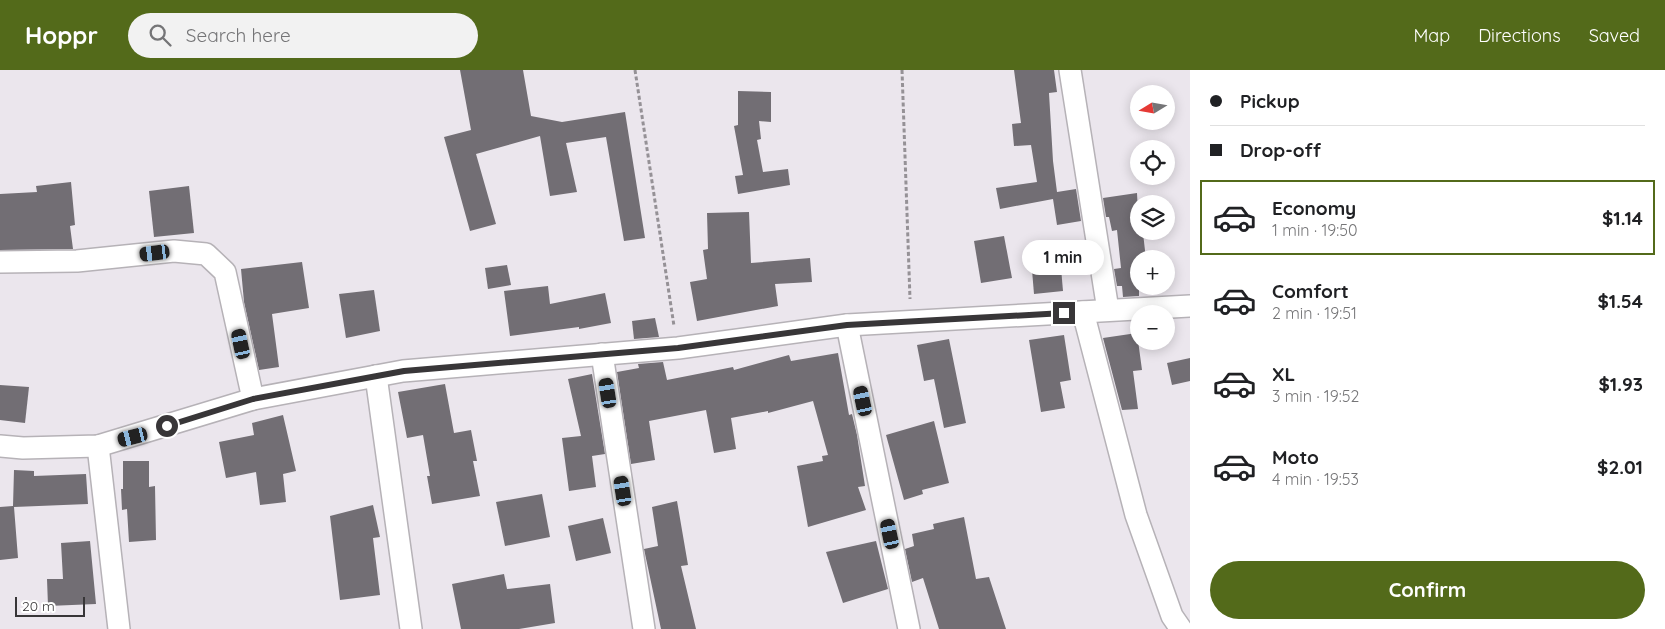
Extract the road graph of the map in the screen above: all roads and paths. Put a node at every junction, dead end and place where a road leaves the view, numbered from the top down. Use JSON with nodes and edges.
{"nodes":[{"id":1,"x":635,"y":70,"type":"edge"},
{"id":2,"x":902,"y":70,"type":"edge"},
{"id":3,"x":1070,"y":70,"type":"edge"},
{"id":4,"x":0,"y":262,"type":"edge"},
{"id":5,"x":1190,"y":306,"type":"edge"},
{"id":6,"x":1108,"y":310,"type":"junction"},
{"id":7,"x":1083,"y":312,"type":"junction"},
{"id":8,"x":911,"y":322,"type":"junction"},
{"id":9,"x":847,"y":325,"type":"junction"},
{"id":10,"x":678,"y":348,"type":"junction"},
{"id":11,"x":602,"y":354,"type":"junction"},
{"id":12,"x":376,"y":376,"type":"junction"},
{"id":13,"x":253,"y":399,"type":"junction"},
{"id":14,"x":0,"y":446,"type":"edge"},
{"id":15,"x":98,"y":446,"type":"junction"},
{"id":16,"x":119,"y":629,"type":"edge"},
{"id":17,"x":411,"y":629,"type":"edge"},
{"id":18,"x":644,"y":629,"type":"edge"},
{"id":19,"x":909,"y":629,"type":"edge"},
{"id":20,"x":1181,"y":629,"type":"edge"}],
"edges":[{"from":1,"to":10,"type":"path"},
{"from":2,"to":8,"type":"path"},
{"from":3,"to":6,"type":"street"},
{"from":4,"to":13,"type":"street"},
{"from":5,"to":6,"type":"street"},
{"from":6,"to":7,"type":"street"},
{"from":7,"to":8,"type":"street"},
{"from":7,"to":20,"type":"street"},
{"from":8,"to":9,"type":"street"},
{"from":9,"to":10,"type":"street"},
{"from":9,"to":19,"type":"street"},
{"from":10,"to":11,"type":"street"},
{"from":11,"to":12,"type":"street"},
{"from":11,"to":18,"type":"street"},
{"from":12,"to":13,"type":"street"},
{"from":12,"to":17,"type":"street"},
{"from":13,"to":15,"type":"street"},
{"from":14,"to":15,"type":"street"},
{"from":15,"to":16,"type":"street"}]}
